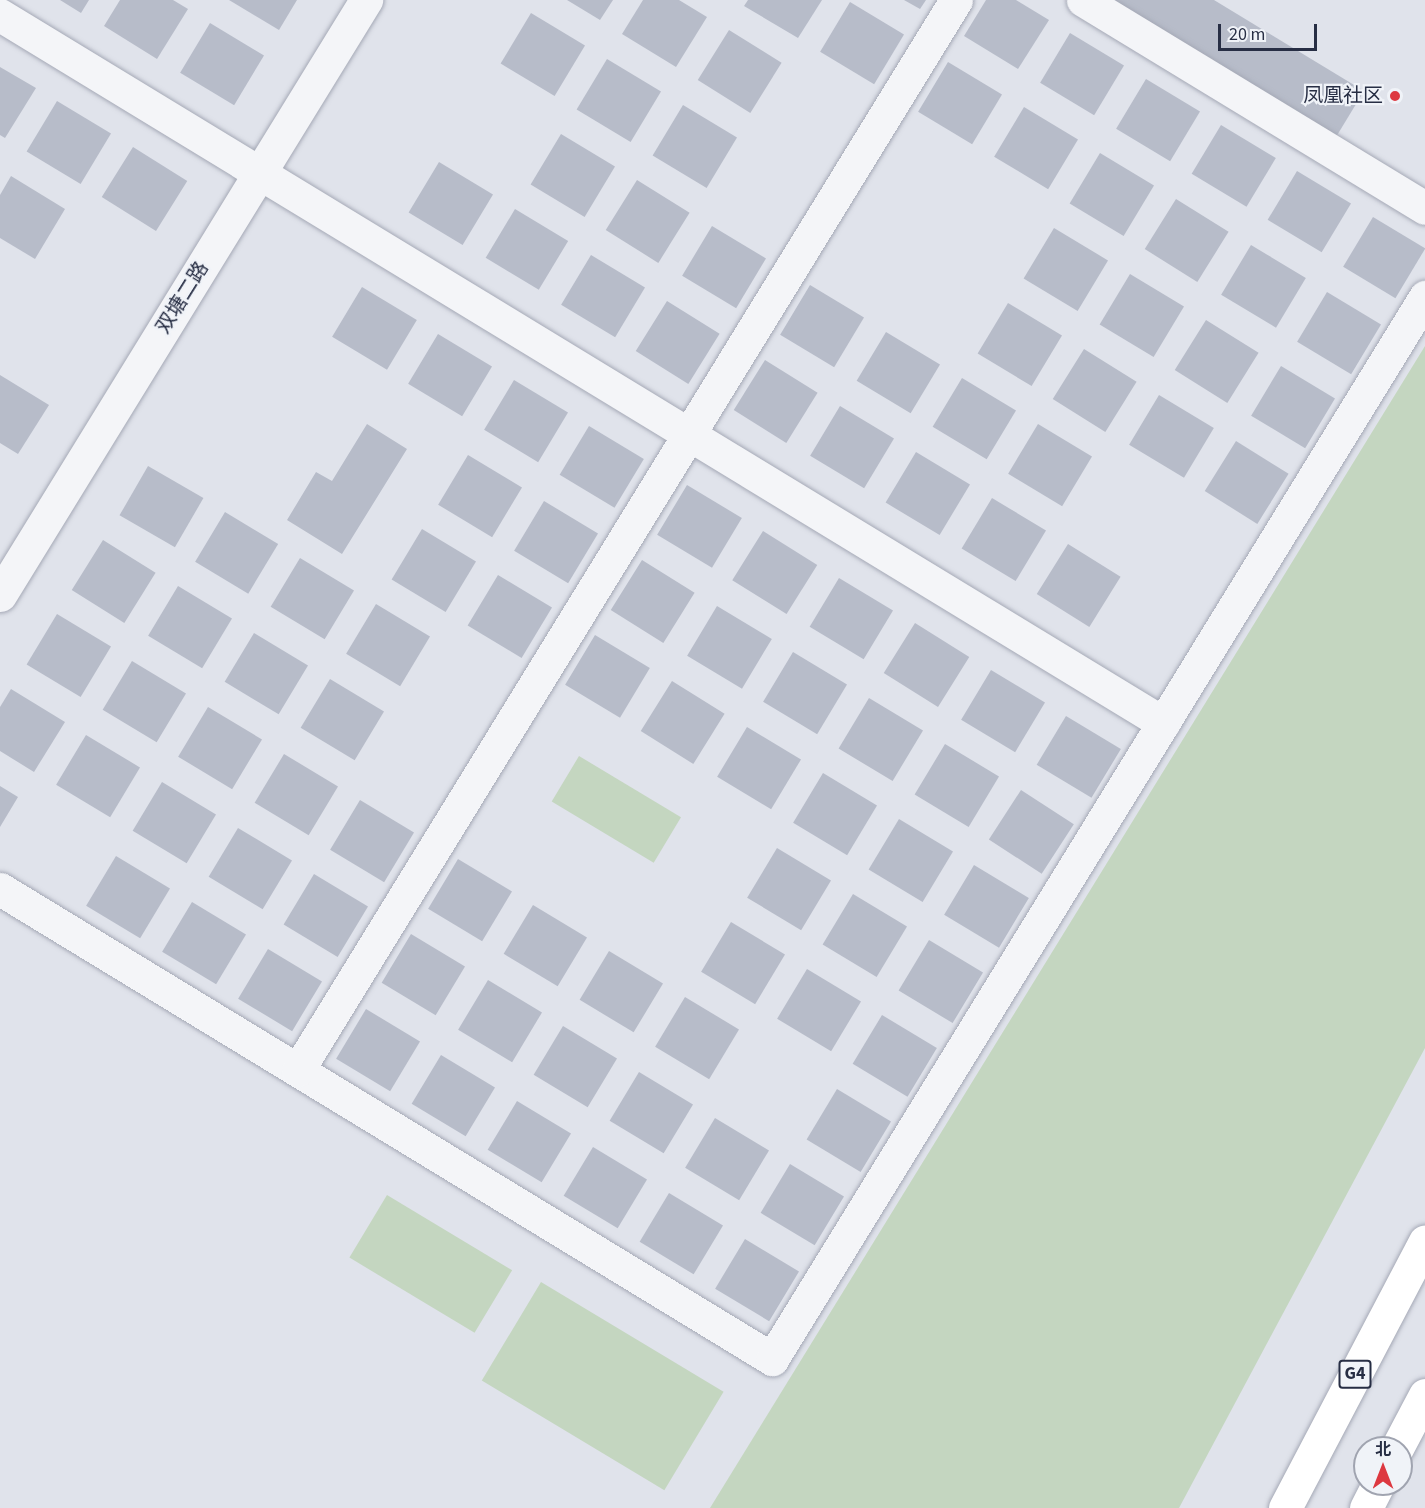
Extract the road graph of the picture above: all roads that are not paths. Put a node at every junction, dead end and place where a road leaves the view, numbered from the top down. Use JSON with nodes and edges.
{"nodes":[{"id":1,"x":366,"y":0,"type":"edge"},
{"id":2,"x":956,"y":0,"type":"edge"},
{"id":3,"x":1083,"y":0,"type":"edge"},
{"id":4,"x":0,"y":15,"type":"edge"},
{"id":5,"x":260,"y":173,"type":"junction"},
{"id":6,"x":1425,"y":208,"type":"edge"},
{"id":7,"x":1425,"y":297,"type":"edge"},
{"id":8,"x":689,"y":434,"type":"junction"},
{"id":9,"x":0,"y":595,"type":"edge"},
{"id":10,"x":1163,"y":723,"type":"junction"},
{"id":11,"x":0,"y":889,"type":"edge"},
{"id":12,"x":298,"y":1070,"type":"junction"},
{"id":13,"x":1425,"y":1241,"type":"edge"},
{"id":14,"x":1425,"y":1395,"type":"edge"},
{"id":15,"x":1403,"y":1436,"type":"edge"},
{"id":16,"x":1285,"y":1508,"type":"edge"}],
"edges":[{"from":1,"to":5,"type":"street","name":"双塘二路"},
{"from":2,"to":8,"type":"street"},
{"from":3,"to":6,"type":"street"},
{"from":4,"to":5,"type":"street"},
{"from":5,"to":8,"type":"street"},
{"from":5,"to":9,"type":"street","name":"双塘二路"},
{"from":7,"to":10,"type":"street"},
{"from":8,"to":10,"type":"street"},
{"from":8,"to":12,"type":"street"},
{"from":10,"to":12,"type":"street"},
{"from":11,"to":12,"type":"street"},
{"from":13,"to":16,"type":"highway","number":"G4"},
{"from":14,"to":15,"type":"highway"}]}
